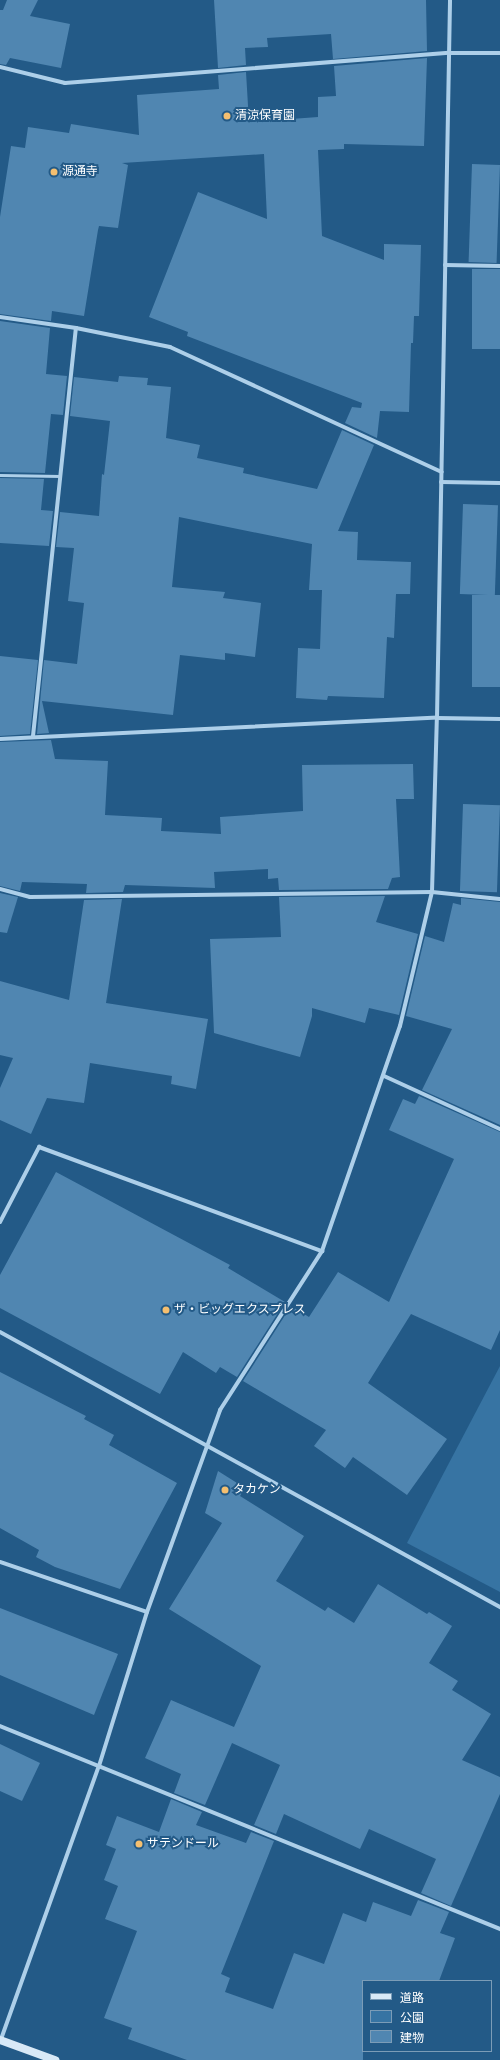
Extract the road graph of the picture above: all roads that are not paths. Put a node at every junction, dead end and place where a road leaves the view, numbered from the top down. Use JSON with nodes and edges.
{"nodes":[{"id":1,"x":450,"y":0,"type":"edge"},
{"id":2,"x":449,"y":53,"type":"junction"},
{"id":3,"x":500,"y":53,"type":"edge"},
{"id":4,"x":0,"y":68,"type":"edge"},
{"id":5,"x":445,"y":265,"type":"junction"},
{"id":6,"x":500,"y":266,"type":"edge"},
{"id":7,"x":0,"y":317,"type":"edge"},
{"id":8,"x":76,"y":328,"type":"junction"},
{"id":9,"x":442,"y":472,"type":"junction"},
{"id":10,"x":0,"y":474,"type":"edge"},
{"id":11,"x":60,"y":476,"type":"junction"},
{"id":12,"x":442,"y":482,"type":"junction"},
{"id":13,"x":500,"y":483,"type":"edge"},
{"id":14,"x":437,"y":718,"type":"junction"},
{"id":15,"x":500,"y":719,"type":"edge"},
{"id":16,"x":33,"y":736,"type":"junction"},
{"id":17,"x":0,"y":739,"type":"edge"},
{"id":18,"x":0,"y":889,"type":"edge"},
{"id":19,"x":432,"y":892,"type":"junction"},
{"id":20,"x":500,"y":900,"type":"edge"},
{"id":21,"x":384,"y":1076,"type":"junction"},
{"id":22,"x":500,"y":1129,"type":"edge"},
{"id":23,"x":0,"y":1222,"type":"edge"},
{"id":24,"x":322,"y":1251,"type":"junction"},
{"id":25,"x":0,"y":1332,"type":"edge"},
{"id":26,"x":208,"y":1447,"type":"junction"},
{"id":27,"x":0,"y":1562,"type":"edge"},
{"id":28,"x":500,"y":1607,"type":"edge"},
{"id":29,"x":147,"y":1612,"type":"junction"},
{"id":30,"x":0,"y":1726,"type":"edge"},
{"id":31,"x":99,"y":1766,"type":"junction"},
{"id":32,"x":500,"y":1929,"type":"edge"},
{"id":33,"x":0,"y":2041,"type":"edge"},
{"id":34,"x":55,"y":2060,"type":"edge"}],
"edges":[{"from":1,"to":2,"type":"street"},
{"from":2,"to":3,"type":"street"},
{"from":2,"to":4,"type":"street"},
{"from":2,"to":5,"type":"street"},
{"from":5,"to":6,"type":"street"},
{"from":5,"to":9,"type":"street"},
{"from":7,"to":8,"type":"street"},
{"from":8,"to":9,"type":"street"},
{"from":8,"to":11,"type":"street"},
{"from":9,"to":12,"type":"street"},
{"from":10,"to":11,"type":"lane"},
{"from":11,"to":16,"type":"street"},
{"from":12,"to":13,"type":"street"},
{"from":12,"to":14,"type":"street"},
{"from":14,"to":15,"type":"street"},
{"from":14,"to":16,"type":"street"},
{"from":14,"to":19,"type":"street"},
{"from":16,"to":17,"type":"street"},
{"from":18,"to":19,"type":"street"},
{"from":19,"to":20,"type":"street"},
{"from":19,"to":21,"type":"street"},
{"from":21,"to":22,"type":"street"},
{"from":21,"to":24,"type":"street"},
{"from":23,"to":24,"type":"street"},
{"from":24,"to":26,"type":"street"},
{"from":25,"to":26,"type":"street"},
{"from":26,"to":28,"type":"street"},
{"from":26,"to":29,"type":"street"},
{"from":27,"to":29,"type":"street"},
{"from":29,"to":31,"type":"street"},
{"from":30,"to":31,"type":"street"},
{"from":31,"to":32,"type":"street"},
{"from":31,"to":33,"type":"street"},
{"from":33,"to":34,"type":"main road"}]}
